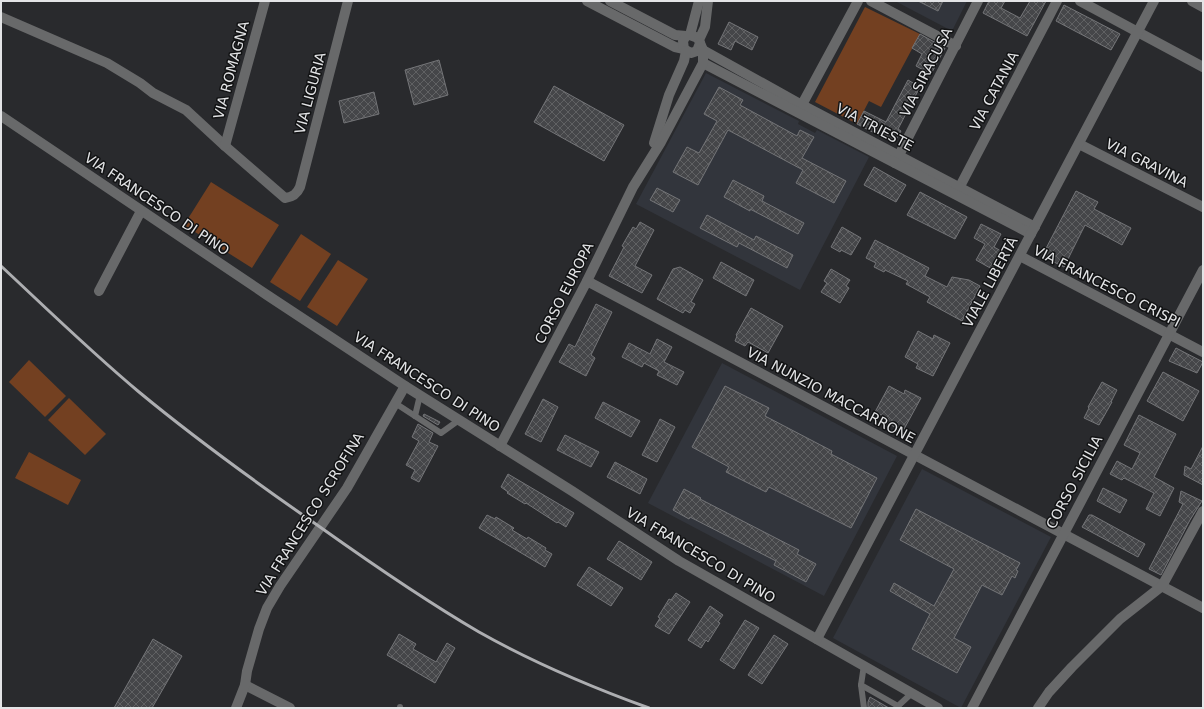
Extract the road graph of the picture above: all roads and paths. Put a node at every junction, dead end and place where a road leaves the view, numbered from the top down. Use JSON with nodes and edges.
{"nodes":[{"id":1,"x":264,"y":1,"type":"edge"},
{"id":2,"x":348,"y":1,"type":"edge"},
{"id":3,"x":587,"y":1,"type":"edge"},
{"id":4,"x":610,"y":1,"type":"edge"},
{"id":5,"x":699,"y":1,"type":"edge"},
{"id":6,"x":708,"y":1,"type":"edge"},
{"id":7,"x":871,"y":1,"type":"edge"},
{"id":8,"x":978,"y":1,"type":"edge"},
{"id":9,"x":1057,"y":1,"type":"edge"},
{"id":10,"x":1154,"y":1,"type":"edge"},
{"id":11,"x":1192,"y":1,"type":"edge"},
{"id":12,"x":1085,"y":2,"type":"edge"},
{"id":13,"x":857,"y":3,"type":"edge"},
{"id":14,"x":1203,"y":7,"type":"edge"},
{"id":15,"x":1,"y":17,"type":"edge"},
{"id":16,"x":1138,"y":32,"type":"junction"},
{"id":17,"x":688,"y":36,"type":"junction"},
{"id":18,"x":701,"y":44,"type":"junction"},
{"id":19,"x":956,"y":46,"type":"junction"},
{"id":20,"x":685,"y":50,"type":"junction"},
{"id":21,"x":703,"y":62,"type":"junction"},
{"id":22,"x":1203,"y":67,"type":"edge"},
{"id":23,"x":677,"y":76,"type":"junction"},
{"id":24,"x":692,"y":82,"type":"junction"},
{"id":25,"x":800,"y":109,"type":"junction"},
{"id":26,"x":1,"y":116,"type":"edge"},
{"id":27,"x":1079,"y":144,"type":"junction"},
{"id":28,"x":225,"y":146,"type":"junction"},
{"id":29,"x":897,"y":159,"type":"junction"},
{"id":30,"x":642,"y":171,"type":"junction"},
{"id":31,"x":958,"y":191,"type":"junction"},
{"id":32,"x":1203,"y":208,"type":"edge"},
{"id":33,"x":141,"y":211,"type":"junction"},
{"id":34,"x":1033,"y":231,"type":"junction"},
{"id":35,"x":1020,"y":256,"type":"junction"},
{"id":36,"x":1203,"y":270,"type":"edge"},
{"id":37,"x":587,"y":281,"type":"junction"},
{"id":38,"x":99,"y":291,"type":"dead end"},
{"id":39,"x":1169,"y":333,"type":"junction"},
{"id":40,"x":1203,"y":352,"type":"edge"},
{"id":41,"x":405,"y":386,"type":"junction"},
{"id":42,"x":420,"y":395,"type":"junction"},
{"id":43,"x":395,"y":403,"type":"junction"},
{"id":44,"x":415,"y":416,"type":"junction"},
{"id":45,"x":459,"y":420,"type":"junction"},
{"id":46,"x":500,"y":446,"type":"junction"},
{"id":47,"x":915,"y":455,"type":"junction"},
{"id":48,"x":1203,"y":511,"type":"edge"},
{"id":49,"x":1063,"y":534,"type":"junction"},
{"id":50,"x":1162,"y":586,"type":"junction"},
{"id":51,"x":1203,"y":608,"type":"edge"},
{"id":52,"x":817,"y":639,"type":"junction"},
{"id":53,"x":864,"y":666,"type":"junction"},
{"id":54,"x":245,"y":685,"type":"junction"},
{"id":55,"x":861,"y":685,"type":"junction"},
{"id":56,"x":912,"y":693,"type":"junction"},
{"id":57,"x":900,"y":707,"type":"edge"},
{"id":58,"x":236,"y":708,"type":"edge"},
{"id":59,"x":290,"y":708,"type":"edge"},
{"id":60,"x":864,"y":708,"type":"edge"},
{"id":61,"x":938,"y":708,"type":"edge"},
{"id":62,"x":972,"y":708,"type":"edge"},
{"id":63,"x":1038,"y":708,"type":"edge"}],
"edges":[{"from":1,"to":28,"type":"street","name":"VIA ROMAGNA"},
{"from":2,"to":28,"type":"street","name":"VIA LIGURIA"},
{"from":3,"to":20,"type":"street"},
{"from":4,"to":17,"type":"street"},
{"from":5,"to":17,"type":"street"},
{"from":6,"to":18,"type":"street"},
{"from":7,"to":19,"type":"street"},
{"from":8,"to":19,"type":"street","name":"VIA SIRACUSA"},
{"from":9,"to":31,"type":"street","name":"VIA CATANIA"},
{"from":10,"to":16,"type":"street","name":"VIALE LIBERTÀ"},
{"from":11,"to":14,"type":"street"},
{"from":12,"to":16,"type":"street"},
{"from":13,"to":25,"type":"street"},
{"from":15,"to":28,"type":"street"},
{"from":16,"to":22,"type":"street"},
{"from":16,"to":27,"type":"street","name":"VIALE LIBERTÀ"},
{"from":17,"to":18,"type":"street"},
{"from":17,"to":20,"type":"street"},
{"from":18,"to":20,"type":"street"},
{"from":18,"to":21,"type":"street"},
{"from":18,"to":25,"type":"street","name":"VIA TRIESTE"},
{"from":19,"to":29,"type":"street","name":"VIA SIRACUSA"},
{"from":20,"to":23,"type":"street"},
{"from":21,"to":24,"type":"street"},
{"from":21,"to":25,"type":"street","name":"VIA TRIESTE"},
{"from":23,"to":24,"type":"street"},
{"from":23,"to":30,"type":"street"},
{"from":24,"to":30,"type":"street"},
{"from":25,"to":29,"type":"street","name":"VIA TRIESTE"},
{"from":26,"to":33,"type":"street","name":"VIA FRANCESCO DI PINO"},
{"from":27,"to":32,"type":"street","name":"VIA GRAVINA"},
{"from":27,"to":34,"type":"street","name":"VIALE LIBERTÀ"},
{"from":29,"to":31,"type":"street","name":"VIA TRIESTE"},
{"from":30,"to":37,"type":"street","name":"CORSO EUROPA"},
{"from":31,"to":34,"type":"street","name":"VIA TRIESTE"},
{"from":33,"to":38,"type":"street"},
{"from":33,"to":41,"type":"street","name":"VIA FRANCESCO DI PINO"},
{"from":34,"to":35,"type":"street","name":"VIALE LIBERTÀ"},
{"from":35,"to":39,"type":"street","name":"VIA FRANCESCO CRISPI"},
{"from":35,"to":47,"type":"street","name":"VIALE LIBERTÀ"},
{"from":36,"to":39,"type":"street","name":"CORSO SICILIA"},
{"from":37,"to":46,"type":"street","name":"CORSO EUROPA"},
{"from":37,"to":47,"type":"street","name":"VIA NUNZIO MACCARRONE"},
{"from":39,"to":40,"type":"street","name":"VIA FRANCESCO CRISPI"},
{"from":39,"to":49,"type":"street","name":"CORSO SICILIA"},
{"from":41,"to":42,"type":"street","name":"VIA FRANCESCO DI PINO"},
{"from":41,"to":43,"type":"street","name":"VIA FRANCESCO SCROFINA"},
{"from":42,"to":44,"type":"lane"},
{"from":42,"to":45,"type":"street","name":"VIA FRANCESCO DI PINO"},
{"from":43,"to":44,"type":"lane"},
{"from":43,"to":54,"type":"street","name":"VIA FRANCESCO SCROFINA"},
{"from":44,"to":45,"type":"lane"},
{"from":45,"to":46,"type":"street","name":"VIA FRANCESCO DI PINO"},
{"from":46,"to":52,"type":"street","name":"VIA FRANCESCO DI PINO"},
{"from":47,"to":49,"type":"street","name":"VIA NUNZIO MACCARRONE"},
{"from":47,"to":52,"type":"street","name":"VIALE LIBERTÀ"},
{"from":48,"to":50,"type":"street"},
{"from":49,"to":50,"type":"street","name":"VIA NUNZIO MACCARRONE"},
{"from":49,"to":62,"type":"street","name":"CORSO SICILIA"},
{"from":50,"to":51,"type":"street","name":"VIA NUNZIO MACCARRONE"},
{"from":50,"to":63,"type":"street"},
{"from":52,"to":53,"type":"street","name":"VIA FRANCESCO DI PINO"},
{"from":53,"to":55,"type":"lane"},
{"from":53,"to":56,"type":"street","name":"VIA FRANCESCO DI PINO"},
{"from":54,"to":58,"type":"street","name":"VIA FRANCESCO SCROFINA"},
{"from":54,"to":59,"type":"street"},
{"from":55,"to":57,"type":"lane"},
{"from":55,"to":60,"type":"lane"},
{"from":56,"to":57,"type":"lane"},
{"from":56,"to":61,"type":"street","name":"VIA FRANCESCO DI PINO"}]}
